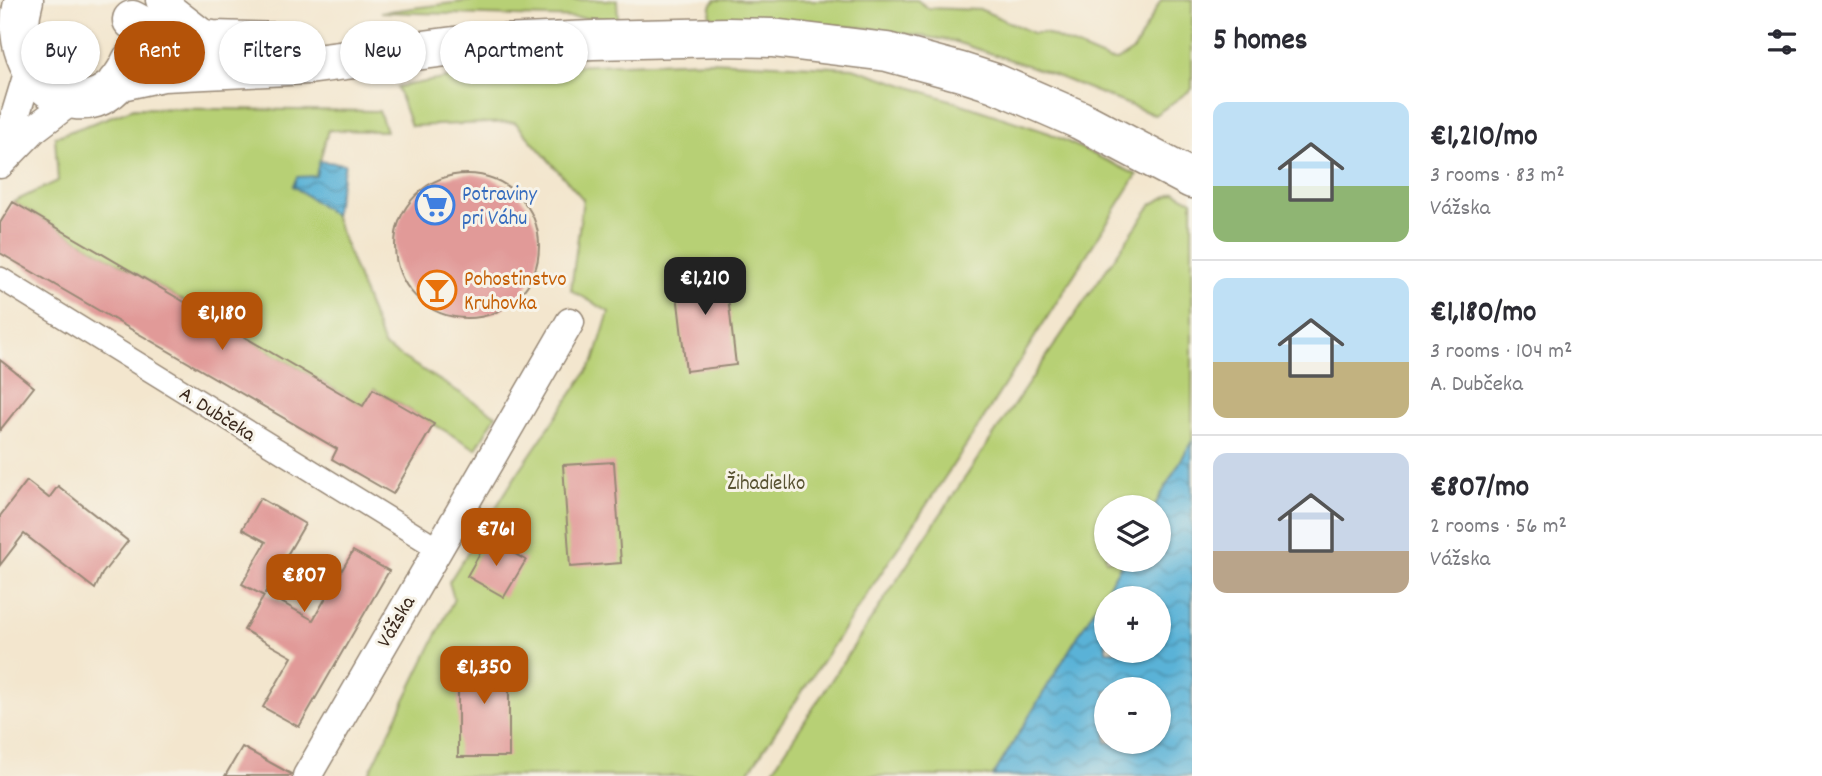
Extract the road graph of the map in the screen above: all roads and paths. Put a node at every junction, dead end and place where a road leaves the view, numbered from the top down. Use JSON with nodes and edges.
{"nodes":[{"id":1,"x":138,"y":7,"type":"edge"},
{"id":2,"x":13,"y":15,"type":"edge"},
{"id":3,"x":588,"y":42,"type":"edge"},
{"id":4,"x":440,"y":46,"type":"edge"},
{"id":5,"x":440,"y":48,"type":"edge"},
{"id":6,"x":205,"y":70,"type":"edge"},
{"id":7,"x":15,"y":73,"type":"edge"},
{"id":8,"x":114,"y":84,"type":"edge"},
{"id":9,"x":71,"y":101,"type":"junction"},
{"id":10,"x":0,"y":145,"type":"edge"},
{"id":11,"x":0,"y":164,"type":"edge"},
{"id":12,"x":1192,"y":179,"type":"edge"},
{"id":13,"x":0,"y":278,"type":"edge"},
{"id":14,"x":570,"y":322,"type":"dead end"},
{"id":15,"x":437,"y":548,"type":"junction"},
{"id":16,"x":307,"y":776,"type":"edge"}],
"edges":[{"from":1,"to":4,"type":"main road"},
{"from":2,"to":7,"type":"main road"},
{"from":3,"to":12,"type":"main road"},
{"from":5,"to":6,"type":"main road"},
{"from":7,"to":9,"type":"main road"},
{"from":7,"to":10,"type":"street"},
{"from":8,"to":9,"type":"main road"},
{"from":9,"to":11,"type":"street"},
{"from":13,"to":15,"type":"street","name":"A. Dubčeka"},
{"from":14,"to":15,"type":"street","name":"Vážska"},
{"from":15,"to":16,"type":"street","name":"Vážska"}]}
